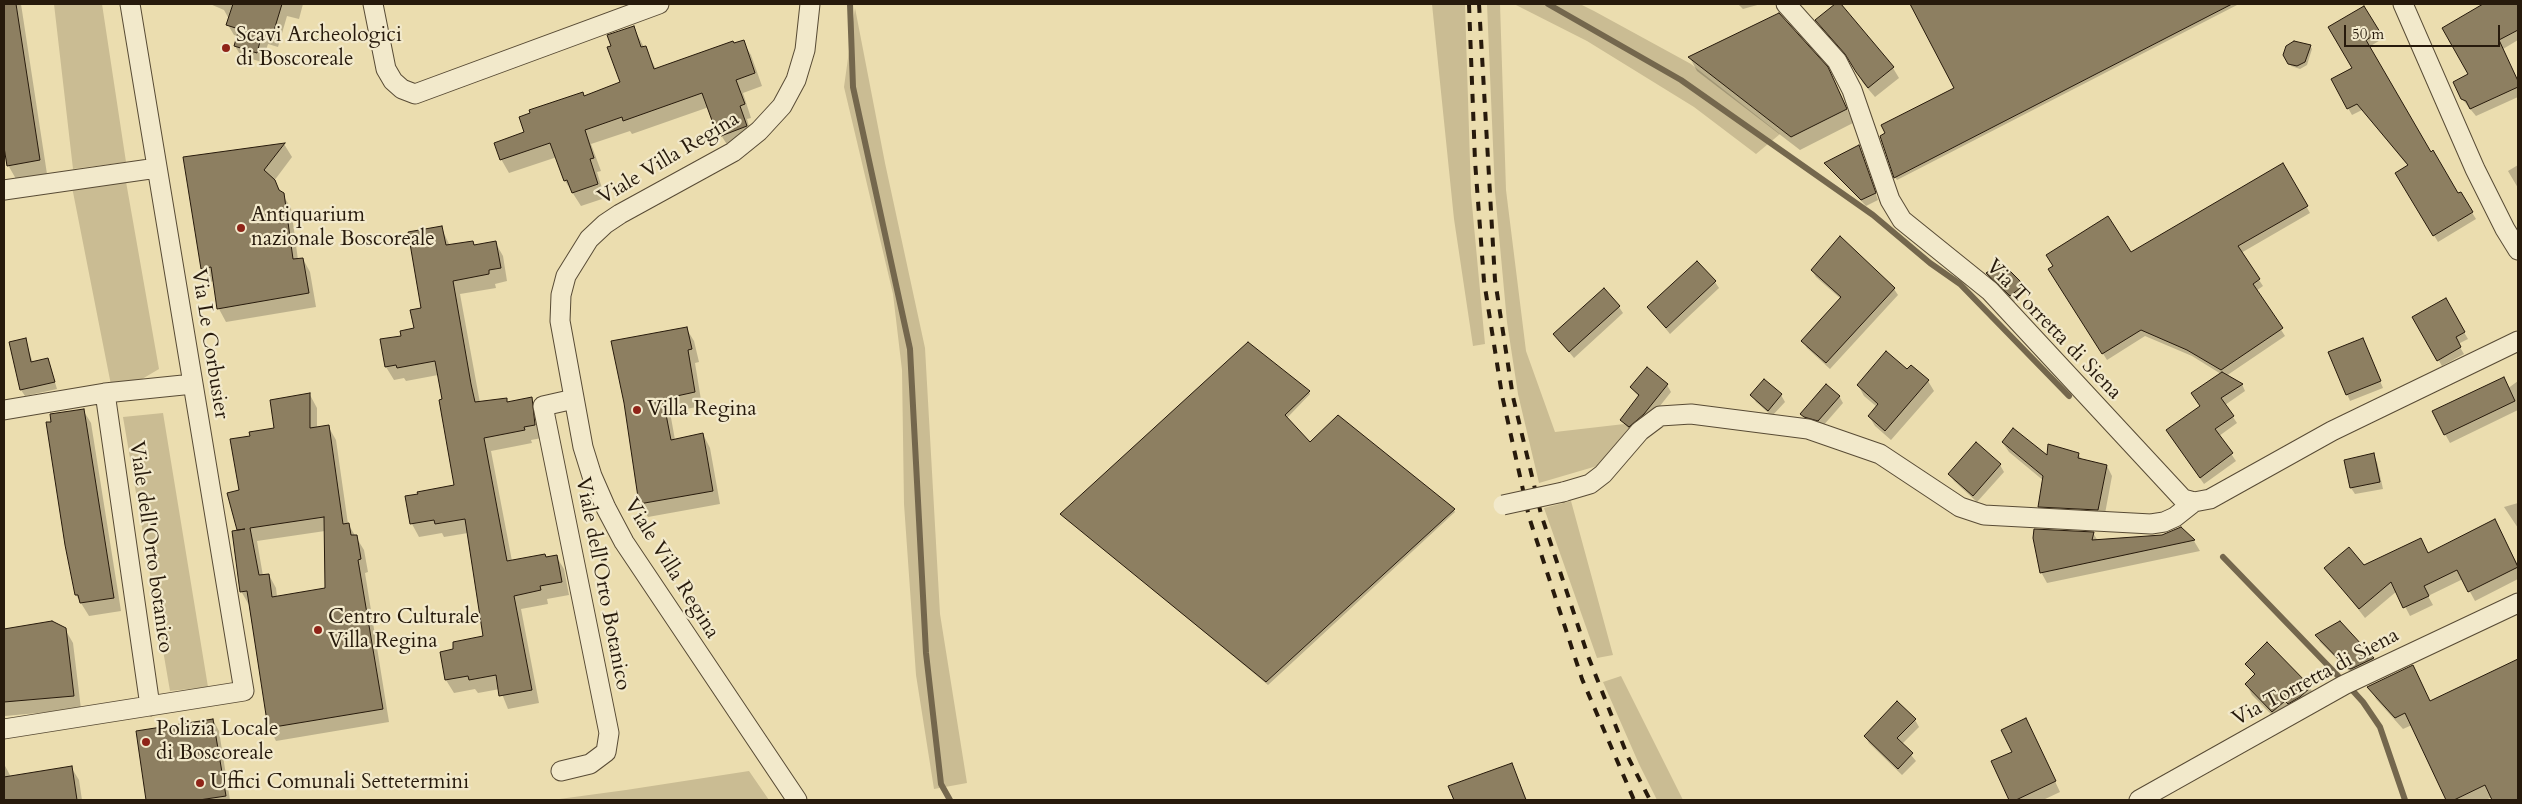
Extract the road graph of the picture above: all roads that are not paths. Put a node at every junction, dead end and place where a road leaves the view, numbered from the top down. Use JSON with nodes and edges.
{"nodes":[{"id":1,"x":130,"y":4,"type":"edge"},
{"id":2,"x":373,"y":4,"type":"edge"},
{"id":3,"x":659,"y":4,"type":"edge"},
{"id":4,"x":810,"y":4,"type":"edge"},
{"id":5,"x":1786,"y":4,"type":"edge"},
{"id":6,"x":2403,"y":4,"type":"edge"},
{"id":7,"x":157,"y":168,"type":"junction"},
{"id":8,"x":4,"y":190,"type":"edge"},
{"id":9,"x":2518,"y":250,"type":"edge"},
{"id":10,"x":2518,"y":341,"type":"edge"},
{"id":11,"x":193,"y":384,"type":"junction"},
{"id":12,"x":105,"y":393,"type":"junction"},
{"id":13,"x":574,"y":400,"type":"junction"},
{"id":14,"x":4,"y":410,"type":"edge"},
{"id":15,"x":2194,"y":502,"type":"junction"},
{"id":16,"x":1502,"y":505,"type":"dead end"},
{"id":17,"x":2518,"y":604,"type":"edge"},
{"id":18,"x":150,"y":706,"type":"junction"},
{"id":19,"x":4,"y":729,"type":"edge"},
{"id":20,"x":561,"y":771,"type":"dead end"},
{"id":21,"x":797,"y":800,"type":"edge"},
{"id":22,"x":2139,"y":800,"type":"edge"}],
"edges":[{"from":1,"to":7,"type":"street","name":"Via Le Corbusier"},
{"from":2,"to":3,"type":"street"},
{"from":4,"to":13,"type":"street","name":"Viale Villa Regina"},
{"from":5,"to":15,"type":"street","name":"Via Torretta di Siena"},
{"from":6,"to":9,"type":"street"},
{"from":7,"to":8,"type":"street"},
{"from":7,"to":11,"type":"street","name":"Via Le Corbusier"},
{"from":10,"to":15,"type":"street"},
{"from":11,"to":12,"type":"street"},
{"from":11,"to":18,"type":"street","name":"Via Le Corbusier"},
{"from":12,"to":14,"type":"street"},
{"from":12,"to":18,"type":"street","name":"Viale dell'Orto botanico"},
{"from":13,"to":20,"type":"street","name":"Viale dell'Orto Botanico"},
{"from":13,"to":21,"type":"street","name":"Viale Villa Regina"},
{"from":15,"to":16,"type":"street","bridge":true},
{"from":17,"to":22,"type":"street","name":"Via Torretta di Siena"},
{"from":18,"to":19,"type":"street"}]}
